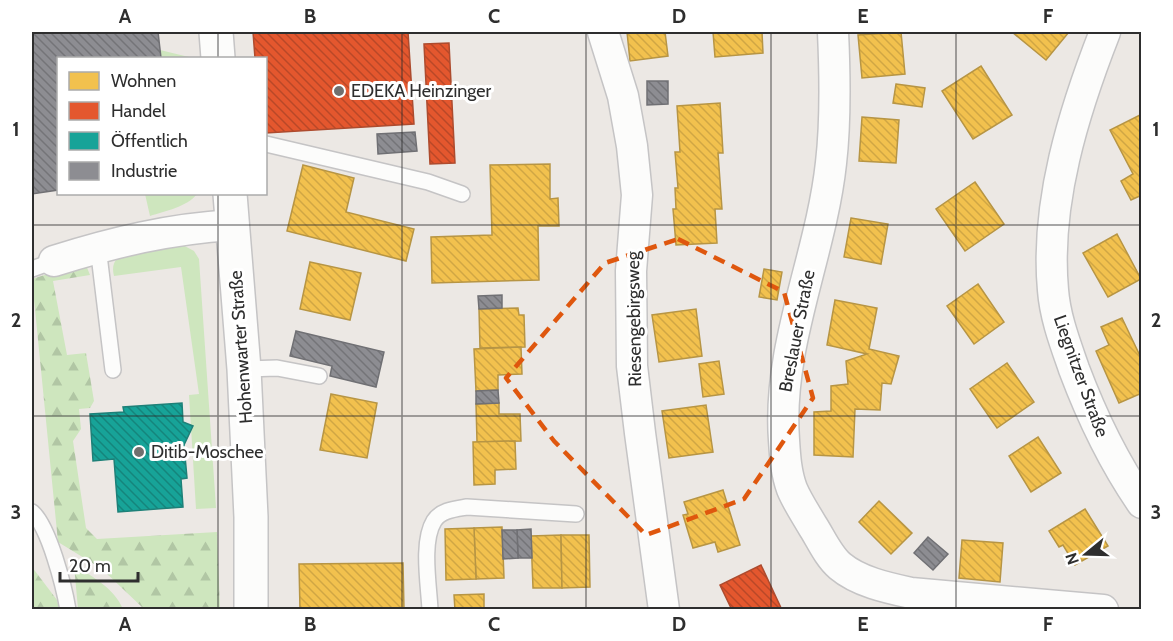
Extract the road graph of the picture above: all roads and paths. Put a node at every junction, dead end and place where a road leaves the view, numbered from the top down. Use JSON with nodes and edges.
{"nodes":[{"id":1,"x":216,"y":32,"type":"edge"},
{"id":2,"x":603,"y":32,"type":"edge"},
{"id":3,"x":833,"y":32,"type":"edge"},
{"id":4,"x":1105,"y":32,"type":"edge"},
{"id":5,"x":219,"y":57,"type":"edge"},
{"id":6,"x":267,"y":144,"type":"edge"},
{"id":7,"x":462,"y":194,"type":"dead end"},
{"id":8,"x":231,"y":209,"type":"edge"},
{"id":9,"x":98,"y":247,"type":"junction"},
{"id":10,"x":43,"y":265,"type":"edge"},
{"id":11,"x":244,"y":369,"type":"junction"},
{"id":12,"x":113,"y":370,"type":"dead end"},
{"id":13,"x":319,"y":376,"type":"dead end"},
{"id":14,"x":1142,"y":503,"type":"edge"},
{"id":15,"x":32,"y":508,"type":"edge"},
{"id":16,"x":576,"y":514,"type":"dead end"},
{"id":17,"x":68,"y":609,"type":"edge"},
{"id":18,"x":251,"y":609,"type":"edge"},
{"id":19,"x":430,"y":609,"type":"edge"},
{"id":20,"x":664,"y":609,"type":"edge"},
{"id":21,"x":1103,"y":609,"type":"edge"}],
"edges":[{"from":1,"to":5,"type":"street"},
{"from":2,"to":20,"type":"street","name":"Riesengebirgsweg"},
{"from":3,"to":21,"type":"street","name":"Breslauer Straße"},
{"from":4,"to":14,"type":"street","name":"Liegnitzer Straße"},
{"from":6,"to":7,"type":"lane"},
{"from":8,"to":9,"type":"street"},
{"from":8,"to":11,"type":"street","name":"Hohenwarter Straße"},
{"from":9,"to":10,"type":"street"},
{"from":9,"to":12,"type":"lane"},
{"from":11,"to":13,"type":"lane"},
{"from":11,"to":18,"type":"street","name":"Hohenwarter Straße"},
{"from":15,"to":17,"type":"lane"},
{"from":16,"to":19,"type":"lane"}]}
